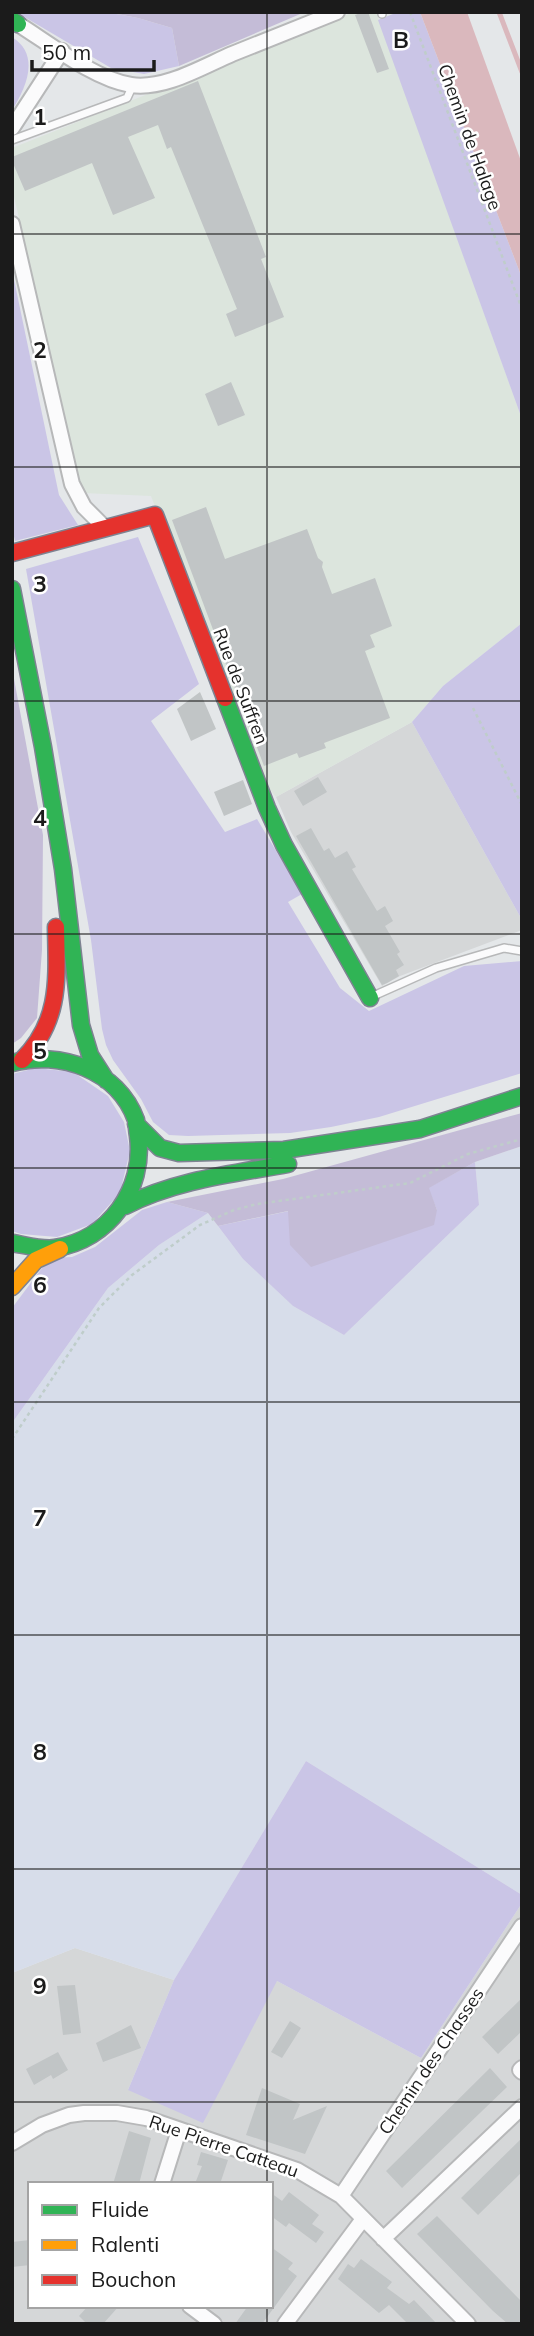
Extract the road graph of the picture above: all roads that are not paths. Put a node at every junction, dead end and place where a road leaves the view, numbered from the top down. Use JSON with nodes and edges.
{"nodes":[{"id":1,"x":337,"y":12,"type":"edge"},
{"id":2,"x":14,"y":22,"type":"edge"},
{"id":3,"x":62,"y":51,"type":"junction"},
{"id":4,"x":133,"y":85,"type":"junction"},
{"id":5,"x":12,"y":128,"type":"edge"},
{"id":6,"x":12,"y":139,"type":"edge"},
{"id":7,"x":12,"y":224,"type":"edge"},
{"id":8,"x":105,"y":528,"type":"junction"},
{"id":9,"x":12,"y":553,"type":"edge"},
{"id":10,"x":12,"y":589,"type":"edge"},
{"id":11,"x":55,"y":828,"type":"junction"},
{"id":12,"x":522,"y":951,"type":"edge"},
{"id":13,"x":370,"y":998,"type":"joint"},
{"id":14,"x":17,"y":1062,"type":"edge"},
{"id":15,"x":106,"y":1080,"type":"junction"},
{"id":16,"x":522,"y":1096,"type":"edge"},
{"id":17,"x":136,"y":1124,"type":"junction"},
{"id":18,"x":420,"y":1129,"type":"junction"},
{"id":19,"x":125,"y":1206,"type":"junction"},
{"id":20,"x":12,"y":1243,"type":"edge"},
{"id":21,"x":65,"y":1247,"type":"junction"},
{"id":22,"x":12,"y":1287,"type":"edge"},
{"id":23,"x":522,"y":1927,"type":"edge"},
{"id":24,"x":522,"y":2107,"type":"edge"},
{"id":25,"x":179,"y":2130,"type":"junction"},
{"id":26,"x":12,"y":2143,"type":"edge"},
{"id":27,"x":163,"y":2182,"type":"edge"},
{"id":28,"x":341,"y":2196,"type":"junction"},
{"id":29,"x":363,"y":2219,"type":"junction"},
{"id":30,"x":383,"y":2239,"type":"junction"},
{"id":31,"x":193,"y":2308,"type":"edge"},
{"id":32,"x":214,"y":2324,"type":"edge"},
{"id":33,"x":285,"y":2324,"type":"edge"},
{"id":34,"x":468,"y":2324,"type":"edge"}],
"edges":[{"from":1,"to":4,"type":"street"},
{"from":2,"to":3,"type":"street"},
{"from":3,"to":4,"type":"street"},
{"from":3,"to":5,"type":"street"},
{"from":4,"to":6,"type":"lane"},
{"from":7,"to":8,"type":"street"},
{"from":8,"to":9,"type":"main road","name":"Rue de Suffren"},
{"from":8,"to":13,"type":"main road","name":"Rue de Suffren"},
{"from":10,"to":11,"type":"main road"},
{"from":11,"to":14,"type":"main road"},
{"from":11,"to":15,"type":"main road"},
{"from":12,"to":13,"type":"lane"},
{"from":14,"to":15,"type":"main road"},
{"from":15,"to":17,"type":"main road"},
{"from":16,"to":18,"type":"main road"},
{"from":17,"to":18,"type":"main road"},
{"from":17,"to":19,"type":"main road"},
{"from":18,"to":19,"type":"main road"},
{"from":19,"to":21,"type":"main road"},
{"from":20,"to":21,"type":"main road"},
{"from":21,"to":22,"type":"main road"},
{"from":23,"to":28,"type":"street","name":"Chemin des Chasses"},
{"from":24,"to":30,"type":"street"},
{"from":25,"to":26,"type":"street","name":"Rue Pierre Catteau"},
{"from":25,"to":27,"type":"street"},
{"from":25,"to":28,"type":"street","name":"Rue Pierre Catteau"},
{"from":28,"to":29,"type":"street","name":"Rue Pierre Catteau"},
{"from":29,"to":30,"type":"street","name":"Rue Pierre Catteau"},
{"from":29,"to":33,"type":"street"},
{"from":30,"to":34,"type":"street","name":"Rue Pierre Catteau"},
{"from":31,"to":32,"type":"street"}]}
